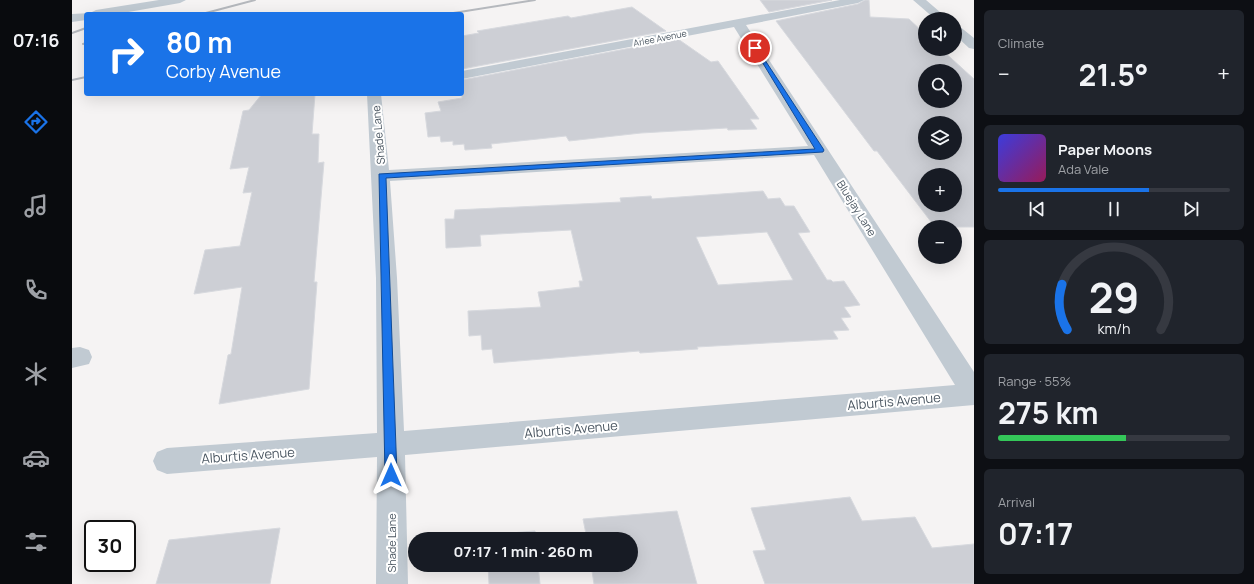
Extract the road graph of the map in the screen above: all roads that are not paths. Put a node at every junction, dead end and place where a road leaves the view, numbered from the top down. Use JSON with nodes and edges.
{"nodes":[{"id":1,"x":180,"y":0,"type":"edge"},
{"id":2,"x":858,"y":0,"type":"edge"},
{"id":3,"x":919,"y":0,"type":"edge"},
{"id":4,"x":108,"y":12,"type":"edge"},
{"id":5,"x":934,"y":12,"type":"edge"},
{"id":6,"x":84,"y":16,"type":"edge"},
{"id":7,"x":72,"y":18,"type":"edge"},
{"id":8,"x":738,"y":23,"type":"junction"},
{"id":9,"x":962,"y":35,"type":"edge"},
{"id":10,"x":974,"y":45,"type":"edge"},
{"id":11,"x":464,"y":75,"type":"edge"},
{"id":12,"x":374,"y":96,"type":"edge"},
{"id":13,"x":820,"y":150,"type":"junction"},
{"id":14,"x":382,"y":176,"type":"junction"},
{"id":15,"x":974,"y":394,"type":"edge"},
{"id":16,"x":391,"y":444,"type":"junction"},
{"id":17,"x":167,"y":461,"type":"dead end"},
{"id":18,"x":392,"y":584,"type":"edge"}],
"edges":[{"from":1,"to":4,"type":"street"},
{"from":2,"to":8,"type":"street","name":"Arlee Avenue"},
{"from":3,"to":5,"type":"street"},
{"from":6,"to":7,"type":"street"},
{"from":8,"to":11,"type":"street","name":"Arlee Avenue"},
{"from":8,"to":13,"type":"street","name":"Bluejay Lane"},
{"from":9,"to":10,"type":"street"},
{"from":12,"to":14,"type":"street","name":"Shade Lane"},
{"from":13,"to":14,"type":"street"},
{"from":13,"to":15,"type":"street","name":"Bluejay Lane"},
{"from":14,"to":16,"type":"street","name":"Shade Lane"},
{"from":15,"to":16,"type":"street","name":"Alburtis Avenue"},
{"from":16,"to":17,"type":"street","name":"Alburtis Avenue"},
{"from":16,"to":18,"type":"street","name":"Shade Lane"}]}
